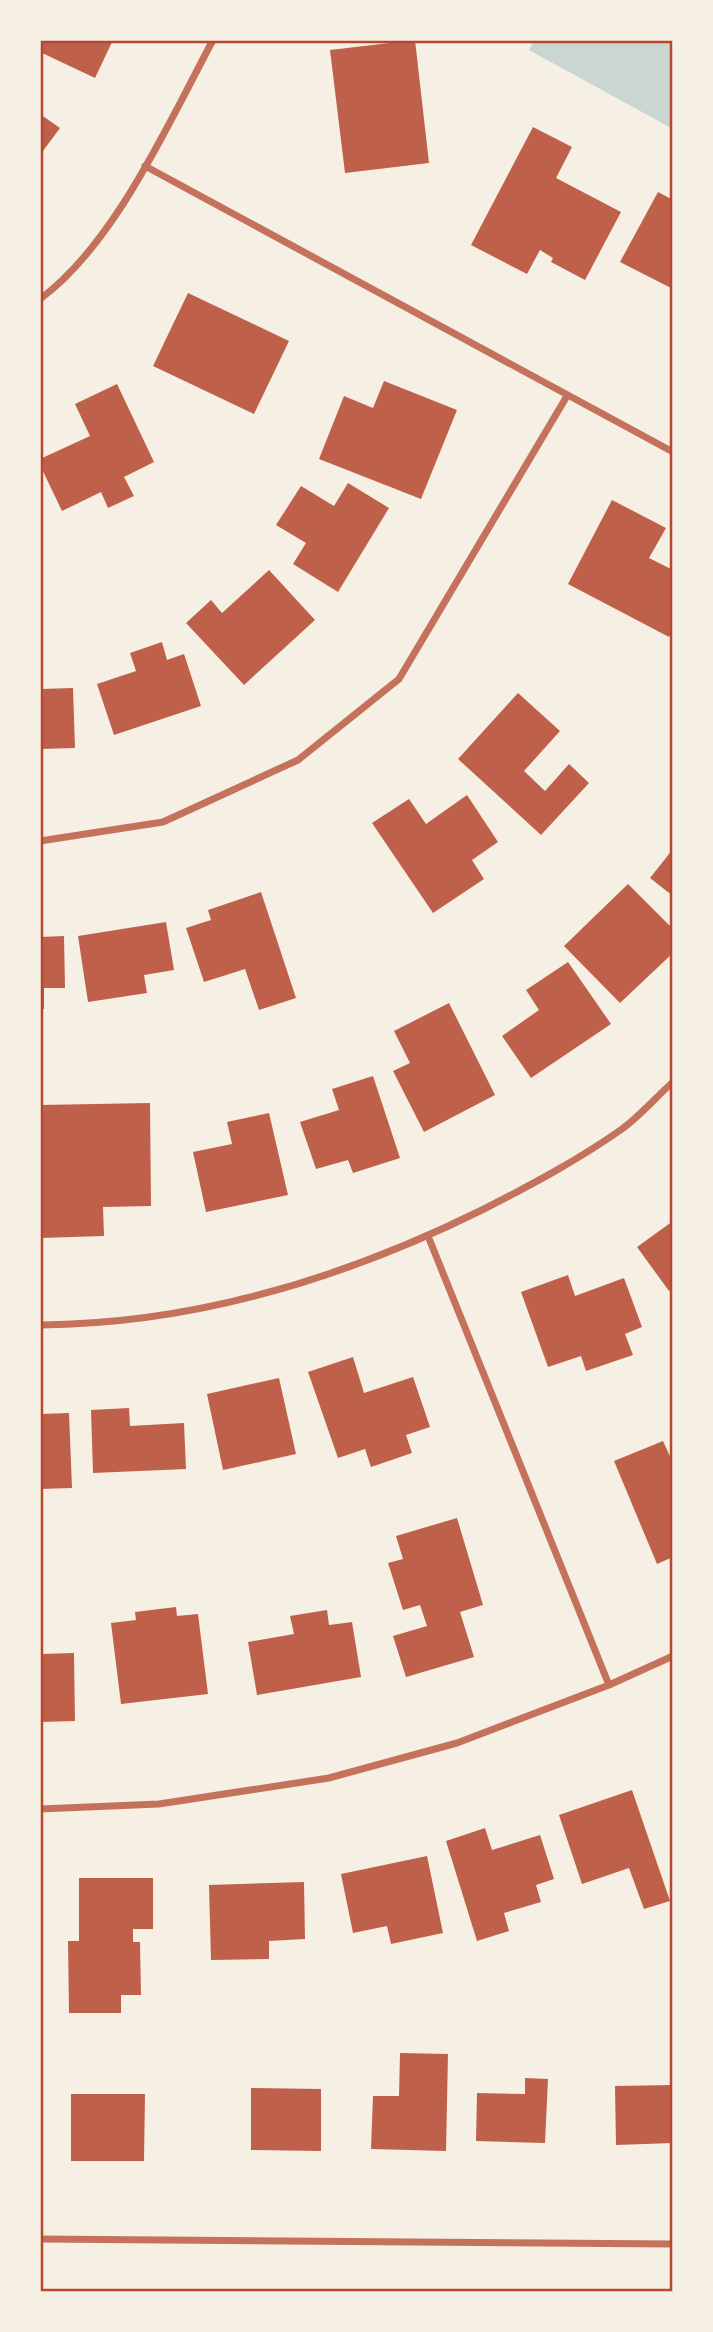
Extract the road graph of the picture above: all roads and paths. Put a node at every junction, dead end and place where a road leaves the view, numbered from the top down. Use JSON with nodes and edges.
{"nodes":[{"id":1,"x":213,"y":40,"type":"edge"},
{"id":2,"x":145,"y":166,"type":"junction"},
{"id":3,"x":40,"y":299,"type":"edge"},
{"id":4,"x":567,"y":396,"type":"junction"},
{"id":5,"x":673,"y":452,"type":"edge"},
{"id":6,"x":40,"y":841,"type":"edge"},
{"id":7,"x":673,"y":1082,"type":"edge"},
{"id":8,"x":428,"y":1236,"type":"junction"},
{"id":9,"x":40,"y":1325,"type":"edge"},
{"id":10,"x":673,"y":1656,"type":"edge"},
{"id":11,"x":609,"y":1685,"type":"junction"},
{"id":12,"x":40,"y":1809,"type":"edge"},
{"id":13,"x":40,"y":2239,"type":"edge"},
{"id":14,"x":673,"y":2244,"type":"edge"}],
"edges":[{"from":1,"to":2,"type":"street"},
{"from":2,"to":3,"type":"street"},
{"from":2,"to":4,"type":"street"},
{"from":4,"to":5,"type":"street"},
{"from":4,"to":6,"type":"street"},
{"from":7,"to":8,"type":"street"},
{"from":8,"to":9,"type":"street"},
{"from":8,"to":11,"type":"street"},
{"from":10,"to":11,"type":"street"},
{"from":11,"to":12,"type":"street"},
{"from":13,"to":14,"type":"street"}]}
